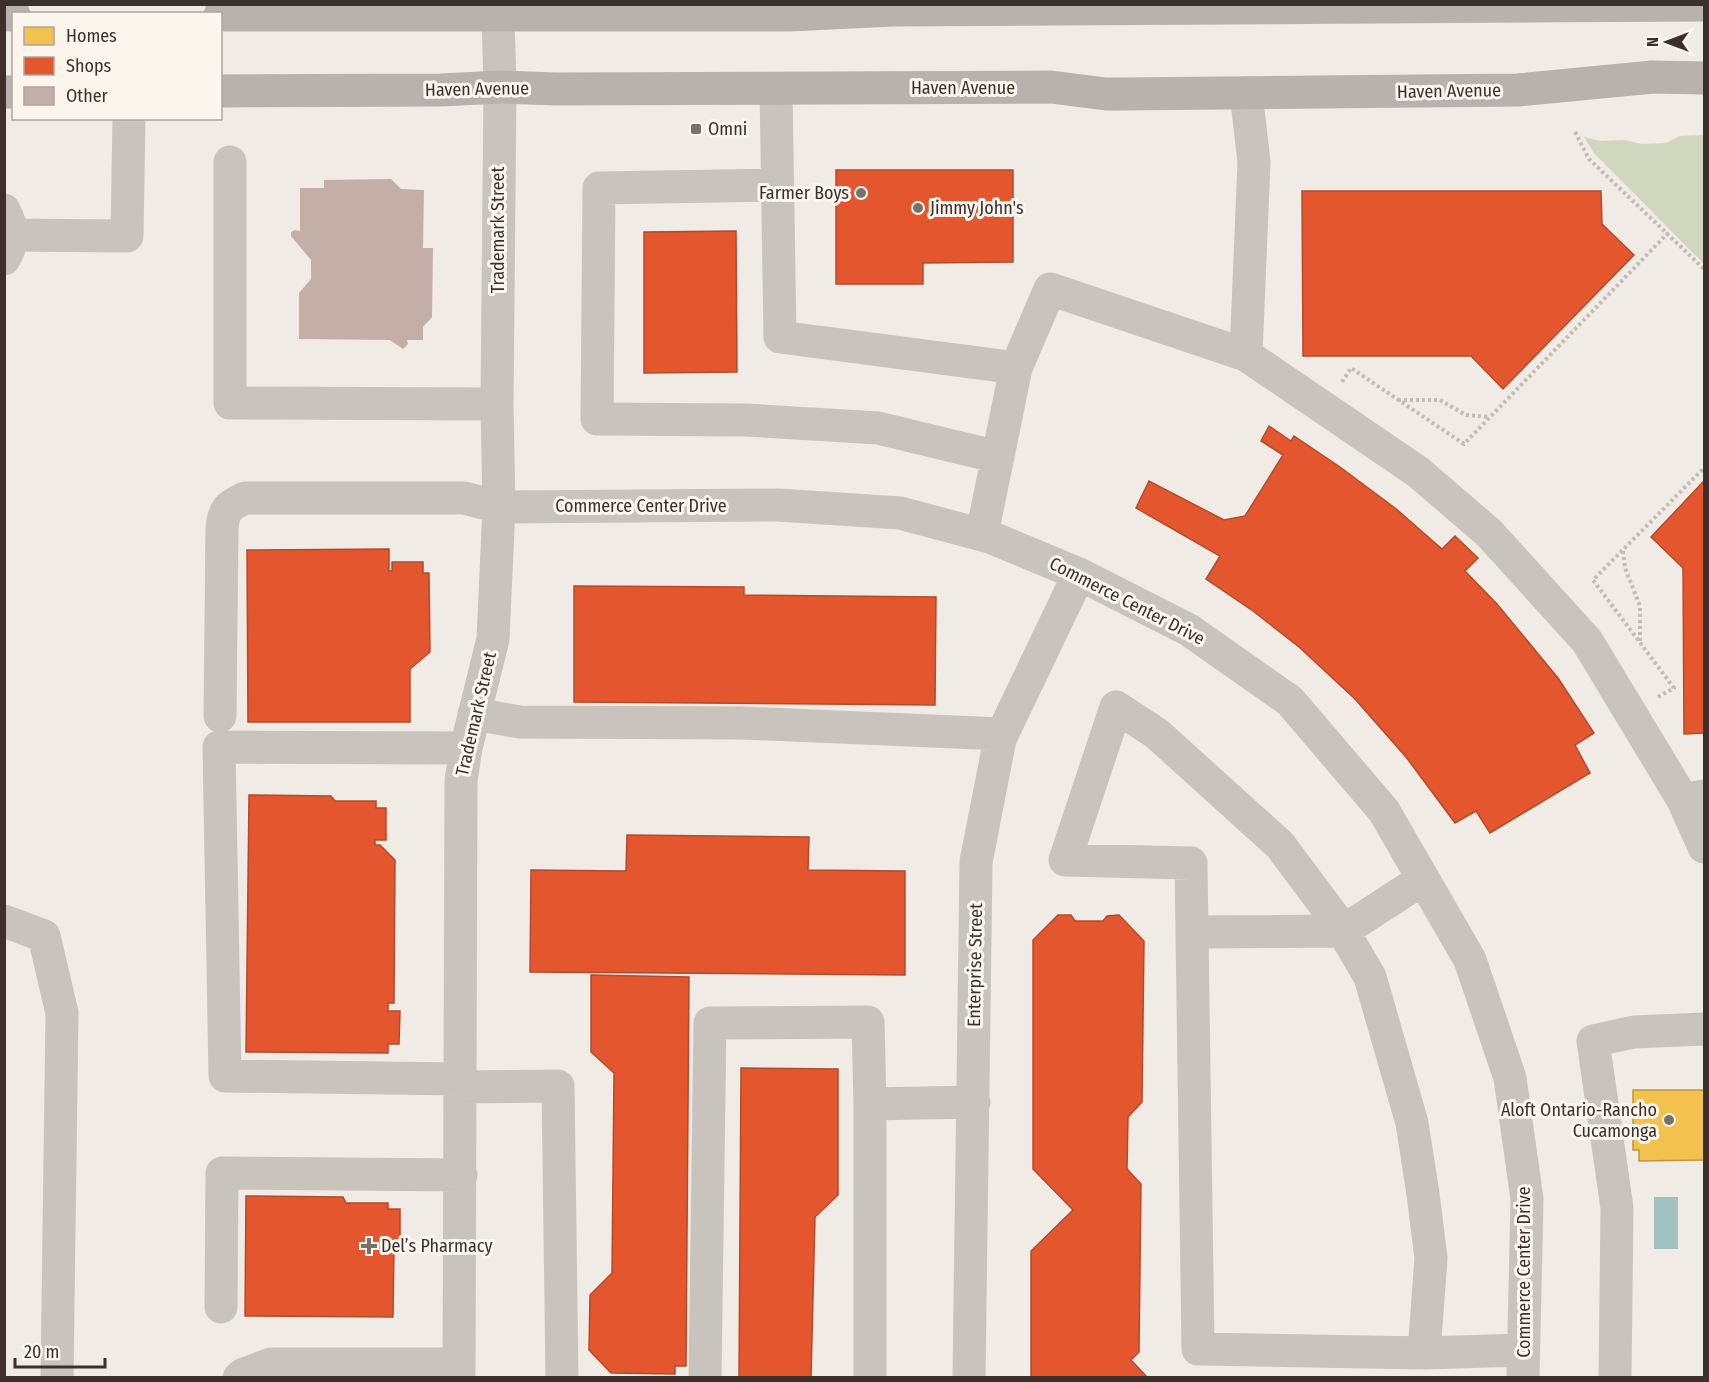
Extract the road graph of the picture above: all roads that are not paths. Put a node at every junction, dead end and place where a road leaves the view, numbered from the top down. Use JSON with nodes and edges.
{"nodes":[{"id":1,"x":1704,"y":4,"type":"edge"},
{"id":2,"x":498,"y":8,"type":"edge"},
{"id":3,"x":222,"y":15,"type":"edge"},
{"id":4,"x":1704,"y":78,"type":"edge"},
{"id":5,"x":500,"y":87,"type":"junction"},
{"id":6,"x":777,"y":89,"type":"junction"},
{"id":7,"x":222,"y":91,"type":"edge"},
{"id":8,"x":1246,"y":93,"type":"junction"},
{"id":9,"x":129,"y":120,"type":"edge"},
{"id":10,"x":230,"y":162,"type":"dead end"},
{"id":11,"x":777,"y":185,"type":"junction"},
{"id":12,"x":7,"y":235,"type":"edge"},
{"id":13,"x":1246,"y":355,"type":"junction"},
{"id":14,"x":1016,"y":368,"type":"junction"},
{"id":15,"x":497,"y":404,"type":"junction"},
{"id":16,"x":998,"y":458,"type":"junction"},
{"id":17,"x":499,"y":507,"type":"junction"},
{"id":18,"x":982,"y":534,"type":"junction"},
{"id":19,"x":1080,"y":574,"type":"junction"},
{"id":20,"x":474,"y":714,"type":"junction"},
{"id":21,"x":220,"y":716,"type":"dead end"},
{"id":22,"x":1002,"y":734,"type":"junction"},
{"id":23,"x":465,"y":748,"type":"junction"},
{"id":24,"x":1694,"y":798,"type":"edge"},
{"id":25,"x":1704,"y":847,"type":"edge"},
{"id":26,"x":1423,"y":879,"type":"junction"},
{"id":27,"x":4,"y":921,"type":"edge"},
{"id":28,"x":1192,"y":932,"type":"junction"},
{"id":29,"x":1343,"y":932,"type":"junction"},
{"id":30,"x":1704,"y":1029,"type":"edge"},
{"id":31,"x":460,"y":1083,"type":"junction"},
{"id":32,"x":974,"y":1102,"type":"junction"},
{"id":33,"x":870,"y":1104,"type":"junction"},
{"id":34,"x":460,"y":1175,"type":"junction"},
{"id":35,"x":221,"y":1307,"type":"dead end"},
{"id":36,"x":1424,"y":1353,"type":"junction"},
{"id":37,"x":1523,"y":1364,"type":"edge"},
{"id":38,"x":459,"y":1371,"type":"edge"},
{"id":39,"x":57,"y":1377,"type":"edge"},
{"id":40,"x":239,"y":1377,"type":"edge"},
{"id":41,"x":562,"y":1377,"type":"edge"},
{"id":42,"x":705,"y":1377,"type":"edge"},
{"id":43,"x":870,"y":1377,"type":"edge"},
{"id":44,"x":969,"y":1377,"type":"edge"},
{"id":45,"x":1615,"y":1377,"type":"edge"}],
"edges":[{"from":1,"to":2,"type":"main road"},
{"from":2,"to":3,"type":"main road"},
{"from":2,"to":5,"type":"street","name":"Trademark Street"},
{"from":4,"to":8,"type":"main road","name":"Haven Avenue"},
{"from":5,"to":6,"type":"main road","name":"Haven Avenue"},
{"from":5,"to":7,"type":"main road","name":"Haven Avenue"},
{"from":5,"to":15,"type":"street","name":"Trademark Street"},
{"from":6,"to":8,"type":"main road","name":"Haven Avenue"},
{"from":6,"to":11,"type":"street"},
{"from":8,"to":13,"type":"street"},
{"from":9,"to":12,"type":"street"},
{"from":10,"to":15,"type":"street"},
{"from":11,"to":14,"type":"street"},
{"from":11,"to":16,"type":"street"},
{"from":13,"to":14,"type":"street"},
{"from":13,"to":24,"type":"street"},
{"from":14,"to":16,"type":"street"},
{"from":15,"to":17,"type":"street","name":"Trademark Street"},
{"from":16,"to":18,"type":"street"},
{"from":17,"to":18,"type":"street","name":"Commerce Center Drive"},
{"from":17,"to":20,"type":"street","name":"Trademark Street"},
{"from":17,"to":21,"type":"street","name":"Commerce Center Drive"},
{"from":18,"to":19,"type":"street","name":"Commerce Center Drive"},
{"from":19,"to":22,"type":"street","name":"Enterprise Street"},
{"from":19,"to":26,"type":"street","name":"Commerce Center Drive"},
{"from":20,"to":22,"type":"street"},
{"from":20,"to":23,"type":"street","name":"Trademark Street"},
{"from":22,"to":32,"type":"street","name":"Enterprise Street"},
{"from":23,"to":31,"type":"street","name":"Trademark Street"},
{"from":23,"to":31,"type":"street"},
{"from":24,"to":25,"type":"street"},
{"from":26,"to":29,"type":"street"},
{"from":26,"to":37,"type":"street","name":"Commerce Center Drive"},
{"from":27,"to":39,"type":"street"},
{"from":28,"to":29,"type":"street"},
{"from":28,"to":29,"type":"street"},
{"from":28,"to":36,"type":"street"},
{"from":29,"to":36,"type":"street"},
{"from":30,"to":45,"type":"street"},
{"from":31,"to":34,"type":"street","name":"Trademark Street"},
{"from":31,"to":41,"type":"street"},
{"from":32,"to":33,"type":"street"},
{"from":32,"to":44,"type":"street","name":"Enterprise Street"},
{"from":33,"to":42,"type":"street"},
{"from":33,"to":43,"type":"street"},
{"from":34,"to":35,"type":"street"},
{"from":34,"to":38,"type":"street","name":"Trademark Street"},
{"from":36,"to":37,"type":"street"},
{"from":38,"to":40,"type":"street"}]}
